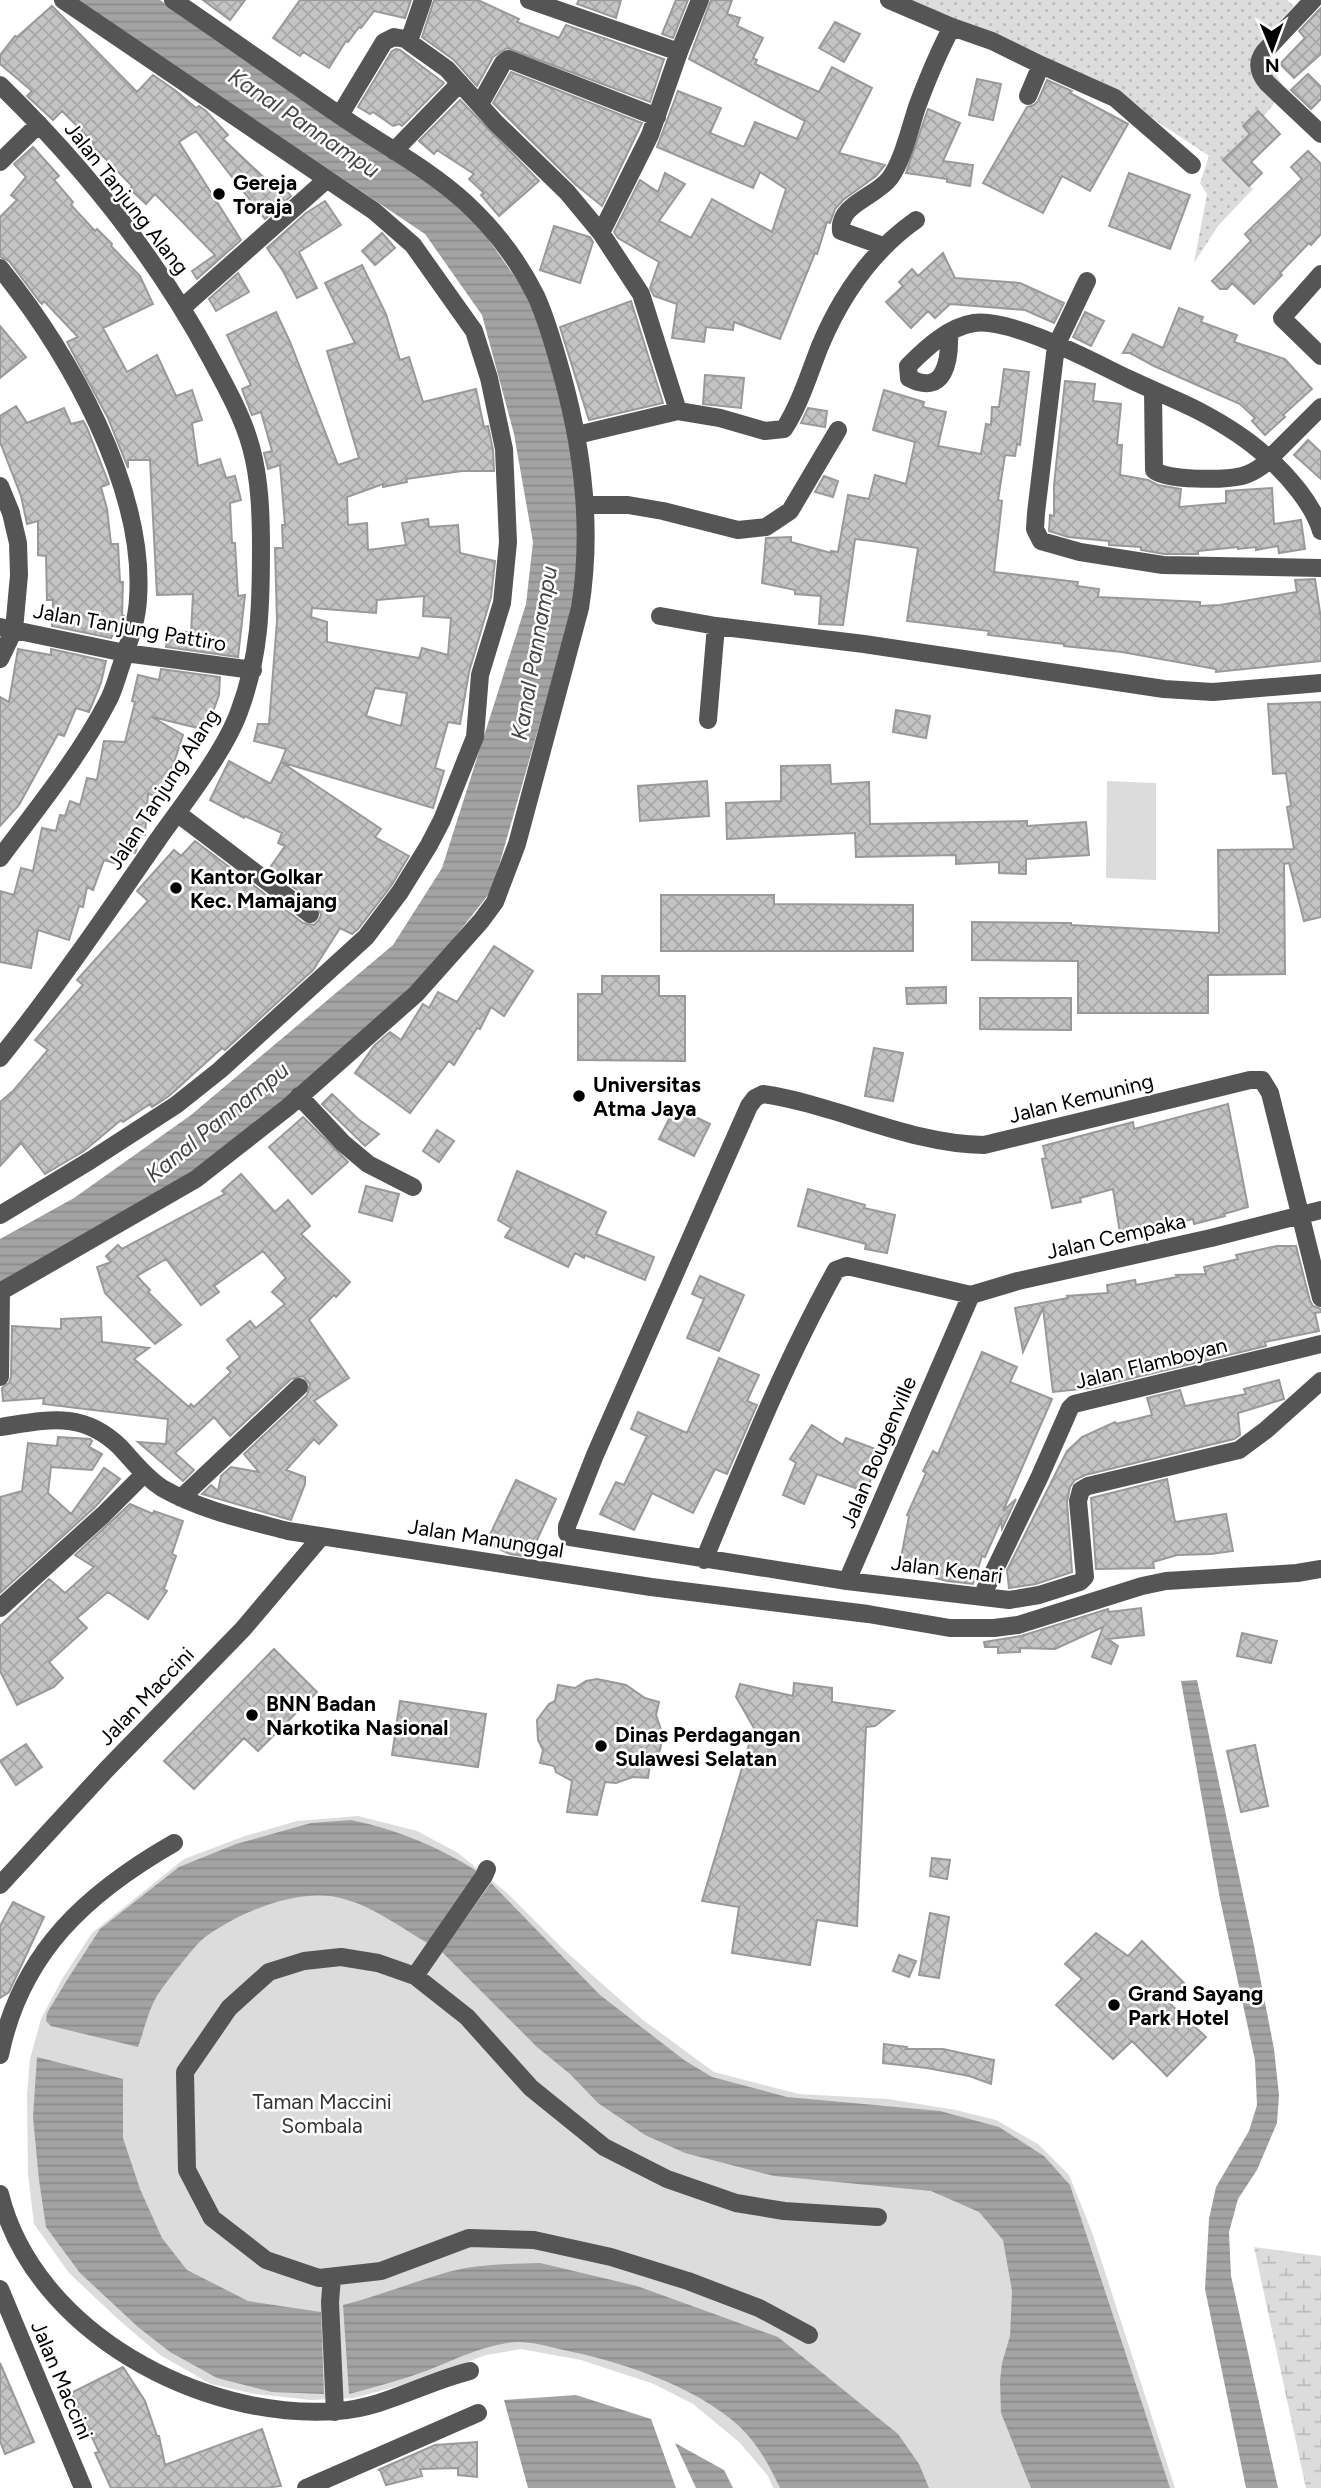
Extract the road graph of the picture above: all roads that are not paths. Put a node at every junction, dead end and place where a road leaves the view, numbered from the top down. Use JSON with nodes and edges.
{"nodes":[{"id":1,"x":63,"y":0,"type":"edge"},
{"id":2,"x":173,"y":0,"type":"edge"},
{"id":3,"x":423,"y":0,"type":"edge"},
{"id":4,"x":529,"y":0,"type":"edge"},
{"id":5,"x":699,"y":0,"type":"edge"},
{"id":6,"x":890,"y":0,"type":"edge"},
{"id":7,"x":1313,"y":0,"type":"edge"},
{"id":8,"x":952,"y":27,"type":"junction"},
{"id":9,"x":409,"y":41,"type":"junction"},
{"id":10,"x":679,"y":52,"type":"junction"},
{"id":11,"x":1041,"y":65,"type":"junction"},
{"id":12,"x":460,"y":83,"type":"junction"},
{"id":13,"x":0,"y":85,"type":"edge"},
{"id":14,"x":1028,"y":96,"type":"dead end"},
{"id":15,"x":480,"y":104,"type":"junction"},
{"id":16,"x":340,"y":115,"type":"junction"},
{"id":17,"x":657,"y":117,"type":"junction"},
{"id":18,"x":39,"y":124,"type":"junction"},
{"id":19,"x":1320,"y":130,"type":"edge"},
{"id":20,"x":394,"y":151,"type":"junction"},
{"id":21,"x":0,"y":162,"type":"edge"},
{"id":22,"x":1192,"y":165,"type":"dead end"},
{"id":23,"x":326,"y":180,"type":"junction"},
{"id":24,"x":916,"y":220,"type":"dead end"},
{"id":25,"x":601,"y":233,"type":"junction"},
{"id":26,"x":883,"y":246,"type":"junction"},
{"id":27,"x":0,"y":268,"type":"edge"},
{"id":28,"x":1321,"y":274,"type":"edge"},
{"id":29,"x":1087,"y":281,"type":"dead end"},
{"id":30,"x":183,"y":307,"type":"junction"},
{"id":31,"x":949,"y":334,"type":"dead end"},
{"id":32,"x":1056,"y":346,"type":"junction"},
{"id":33,"x":1321,"y":356,"type":"edge"},
{"id":34,"x":1153,"y":390,"type":"junction"},
{"id":35,"x":1321,"y":407,"type":"edge"},
{"id":36,"x":678,"y":411,"type":"junction"},
{"id":37,"x":838,"y":430,"type":"dead end"},
{"id":38,"x":577,"y":435,"type":"junction"},
{"id":39,"x":1269,"y":458,"type":"junction"},
{"id":40,"x":0,"y":486,"type":"edge"},
{"id":41,"x":587,"y":505,"type":"junction"},
{"id":42,"x":6,"y":513,"type":"edge"},
{"id":43,"x":1321,"y":531,"type":"edge"},
{"id":44,"x":1321,"y":568,"type":"edge"},
{"id":45,"x":660,"y":616,"type":"dead end"},
{"id":46,"x":716,"y":626,"type":"junction"},
{"id":47,"x":7,"y":629,"type":"edge"},
{"id":48,"x":125,"y":653,"type":"junction"},
{"id":49,"x":0,"y":659,"type":"edge"},
{"id":50,"x":253,"y":670,"type":"junction"},
{"id":51,"x":1321,"y":683,"type":"edge"},
{"id":52,"x":708,"y":720,"type":"dead end"},
{"id":53,"x":177,"y":813,"type":"junction"},
{"id":54,"x":0,"y":858,"type":"edge"},
{"id":55,"x":310,"y":914,"type":"dead end"},
{"id":56,"x":0,"y":1058,"type":"edge"},
{"id":57,"x":299,"y":1096,"type":"junction"},
{"id":58,"x":414,"y":1187,"type":"dead end"},
{"id":59,"x":1321,"y":1210,"type":"edge"},
{"id":60,"x":1301,"y":1215,"type":"junction"},
{"id":61,"x":0,"y":1216,"type":"edge"},
{"id":62,"x":1,"y":1292,"type":"edge"},
{"id":63,"x":971,"y":1295,"type":"junction"},
{"id":64,"x":1321,"y":1298,"type":"edge"},
{"id":65,"x":1321,"y":1344,"type":"edge"},
{"id":66,"x":0,"y":1377,"type":"edge"},
{"id":67,"x":1321,"y":1381,"type":"edge"},
{"id":68,"x":299,"y":1387,"type":"dead end"},
{"id":69,"x":0,"y":1427,"type":"edge"},
{"id":70,"x":144,"y":1474,"type":"junction"},
{"id":71,"x":181,"y":1498,"type":"junction"},
{"id":72,"x":321,"y":1537,"type":"junction"},
{"id":73,"x":570,"y":1537,"type":"joint"},
{"id":74,"x":704,"y":1560,"type":"junction"},
{"id":75,"x":1321,"y":1569,"type":"edge"},
{"id":76,"x":847,"y":1581,"type":"junction"},
{"id":77,"x":982,"y":1597,"type":"junction"},
{"id":78,"x":0,"y":1608,"type":"edge"},
{"id":79,"x":174,"y":1843,"type":"dead end"},
{"id":80,"x":486,"y":1873,"type":"dead end"},
{"id":81,"x":0,"y":1885,"type":"edge"},
{"id":82,"x":415,"y":1976,"type":"junction"},
{"id":83,"x":0,"y":2055,"type":"edge"},
{"id":84,"x":0,"y":2194,"type":"edge"},
{"id":85,"x":878,"y":2217,"type":"dead end"},
{"id":86,"x":332,"y":2277,"type":"junction"},
{"id":87,"x":0,"y":2289,"type":"edge"},
{"id":88,"x":809,"y":2335,"type":"dead end"},
{"id":89,"x":470,"y":2371,"type":"dead end"},
{"id":90,"x":335,"y":2406,"type":"junction"},
{"id":91,"x":478,"y":2413,"type":"dead end"},
{"id":92,"x":83,"y":2488,"type":"edge"},
{"id":93,"x":306,"y":2488,"type":"edge"}],
"edges":[{"from":1,"to":23,"type":"street"},
{"from":2,"to":16,"type":"street"},
{"from":3,"to":9,"type":"street"},
{"from":4,"to":10,"type":"street"},
{"from":5,"to":10,"type":"street"},
{"from":6,"to":8,"type":"street"},
{"from":7,"to":19,"type":"street"},
{"from":8,"to":11,"type":"street"},
{"from":8,"to":26,"type":"street"},
{"from":9,"to":12,"type":"street"},
{"from":9,"to":16,"type":"street"},
{"from":10,"to":17,"type":"street"},
{"from":11,"to":14,"type":"street"},
{"from":11,"to":22,"type":"street"},
{"from":12,"to":15,"type":"street"},
{"from":12,"to":20,"type":"street"},
{"from":13,"to":18,"type":"street","name":"Jalan Tanjung Alang"},
{"from":15,"to":17,"type":"street"},
{"from":15,"to":25,"type":"street"},
{"from":16,"to":20,"type":"street"},
{"from":17,"to":25,"type":"street"},
{"from":18,"to":21,"type":"street"},
{"from":18,"to":30,"type":"street","name":"Jalan Tanjung Alang"},
{"from":20,"to":38,"type":"street"},
{"from":23,"to":30,"type":"street"},
{"from":23,"to":61,"type":"street"},
{"from":24,"to":26,"type":"street"},
{"from":25,"to":36,"type":"street"},
{"from":26,"to":36,"type":"street"},
{"from":27,"to":48,"type":"street"},
{"from":28,"to":33,"type":"street"},
{"from":29,"to":32,"type":"street"},
{"from":30,"to":50,"type":"street","name":"Jalan Tanjung Alang"},
{"from":31,"to":32,"type":"street"},
{"from":32,"to":34,"type":"street"},
{"from":32,"to":44,"type":"street"},
{"from":34,"to":39,"type":"street"},
{"from":34,"to":39,"type":"street"},
{"from":35,"to":39,"type":"street"},
{"from":36,"to":38,"type":"street"},
{"from":37,"to":41,"type":"street"},
{"from":38,"to":41,"type":"street"},
{"from":39,"to":43,"type":"street"},
{"from":40,"to":42,"type":"street"},
{"from":41,"to":57,"type":"street"},
{"from":42,"to":47,"type":"street"},
{"from":45,"to":46,"type":"street"},
{"from":46,"to":51,"type":"street"},
{"from":46,"to":52,"type":"street"},
{"from":47,"to":48,"type":"street","name":"Jalan Tanjung Pattiro"},
{"from":47,"to":49,"type":"street"},
{"from":48,"to":50,"type":"street","name":"Jalan Tanjung Pattiro"},
{"from":48,"to":54,"type":"street"},
{"from":50,"to":53,"type":"street","name":"Jalan Tanjung Alang"},
{"from":53,"to":55,"type":"street"},
{"from":53,"to":56,"type":"street","name":"Jalan Tanjung Alang"},
{"from":57,"to":58,"type":"street"},
{"from":57,"to":62,"type":"street"},
{"from":59,"to":60,"type":"street","name":"Jalan Cempaka"},
{"from":60,"to":63,"type":"street","name":"Jalan Cempaka"},
{"from":60,"to":64,"type":"street"},
{"from":60,"to":73,"type":"street","name":"Jalan Kemuning"},
{"from":62,"to":66,"type":"street"},
{"from":63,"to":74,"type":"street"},
{"from":63,"to":76,"type":"street","name":"Jalan Bougenville"},
{"from":65,"to":77,"type":"street","name":"Jalan Flamboyan"},
{"from":67,"to":77,"type":"street","name":"Jalan Kenari"},
{"from":68,"to":71,"type":"street"},
{"from":69,"to":70,"type":"street","name":"Jalan Manunggal"},
{"from":70,"to":71,"type":"street","name":"Jalan Manunggal"},
{"from":70,"to":78,"type":"street"},
{"from":71,"to":72,"type":"street","name":"Jalan Manunggal"},
{"from":72,"to":75,"type":"street","name":"Jalan Manunggal"},
{"from":72,"to":81,"type":"street","name":"Jalan Maccini"},
{"from":73,"to":74,"type":"street","name":"Jalan Kenari"},
{"from":74,"to":76,"type":"street","name":"Jalan Kenari"},
{"from":76,"to":77,"type":"street","name":"Jalan Kenari"},
{"from":79,"to":83,"type":"street"},
{"from":80,"to":82,"type":"street"},
{"from":82,"to":85,"type":"street"},
{"from":82,"to":86,"type":"street"},
{"from":84,"to":90,"type":"street"},
{"from":86,"to":88,"type":"street"},
{"from":86,"to":90,"type":"street"},
{"from":87,"to":92,"type":"street","name":"Jalan Maccini"},
{"from":89,"to":90,"type":"street"},
{"from":91,"to":93,"type":"street"}]}
